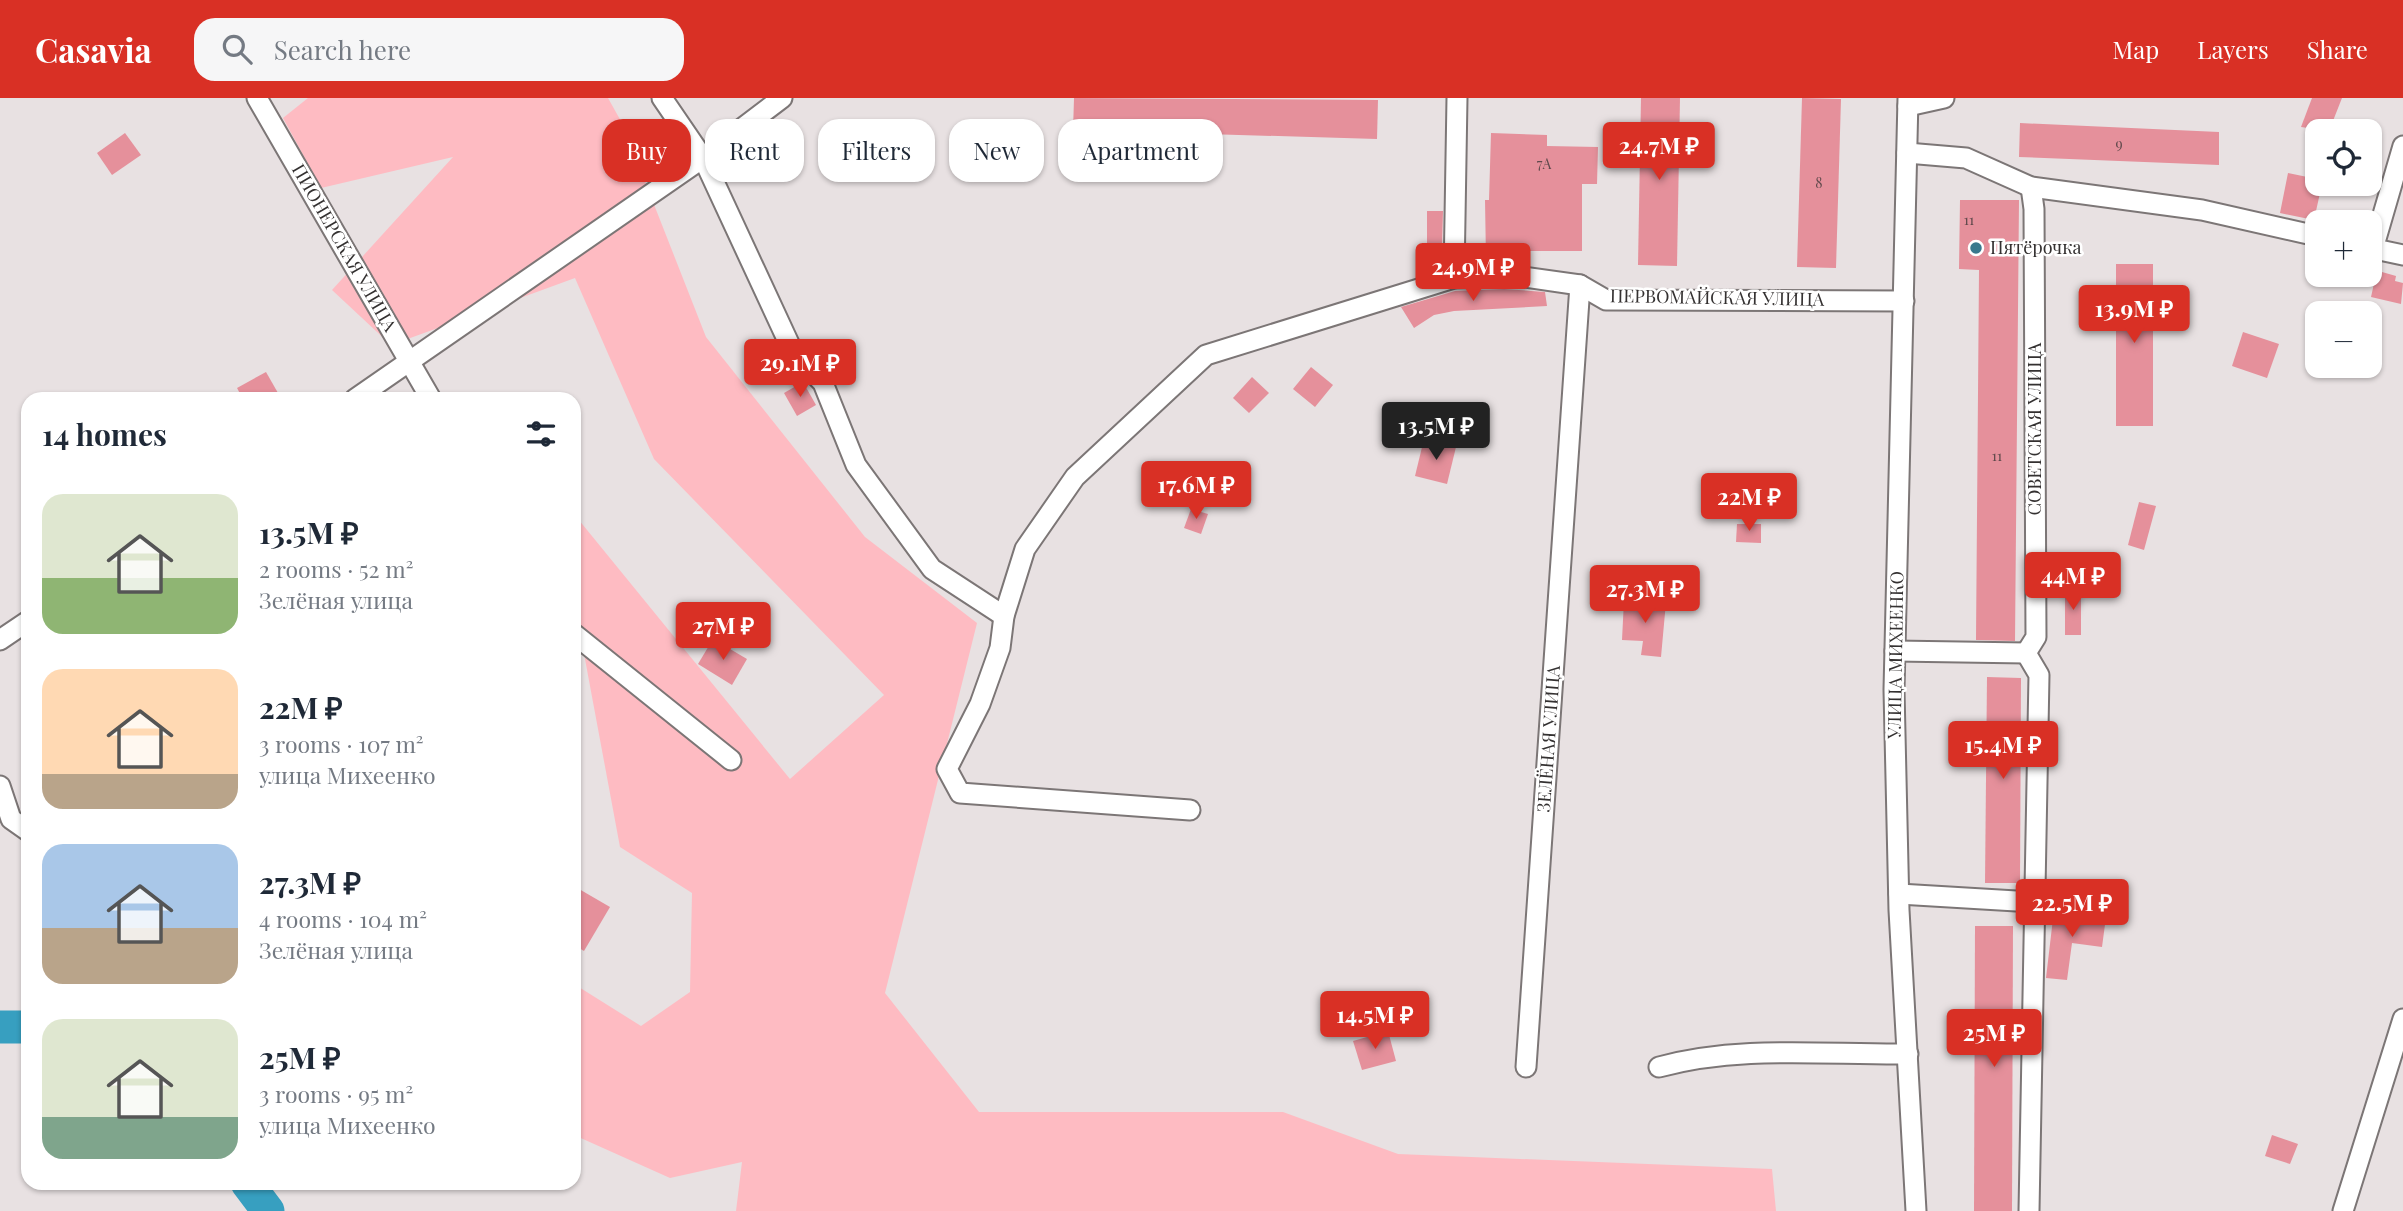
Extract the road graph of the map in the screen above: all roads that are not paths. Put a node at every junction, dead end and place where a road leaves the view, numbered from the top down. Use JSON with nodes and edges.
{"nodes":[{"id":1,"x":257,"y":98,"type":"edge"},
{"id":2,"x":662,"y":98,"type":"edge"},
{"id":3,"x":782,"y":98,"type":"edge"},
{"id":4,"x":1457,"y":98,"type":"edge"},
{"id":5,"x":1944,"y":98,"type":"edge"},
{"id":6,"x":1908,"y":102,"type":"edge"},
{"id":7,"x":2403,"y":146,"type":"edge"},
{"id":8,"x":1907,"y":153,"type":"junction"},
{"id":9,"x":702,"y":158,"type":"junction"},
{"id":10,"x":2031,"y":187,"type":"junction"},
{"id":11,"x":2382,"y":213,"type":"edge"},
{"id":12,"x":2305,"y":233,"type":"edge"},
{"id":13,"x":2382,"y":251,"type":"edge"},
{"id":14,"x":2403,"y":256,"type":"edge"},
{"id":15,"x":1454,"y":278,"type":"junction"},
{"id":16,"x":1580,"y":285,"type":"junction"},
{"id":17,"x":1904,"y":300,"type":"junction"},
{"id":18,"x":410,"y":362,"type":"junction"},
{"id":19,"x":365,"y":392,"type":"edge"},
{"id":20,"x":427,"y":392,"type":"edge"},
{"id":21,"x":1004,"y":616,"type":"junction"},
{"id":22,"x":21,"y":626,"type":"edge"},
{"id":23,"x":0,"y":640,"type":"edge"},
{"id":24,"x":581,"y":640,"type":"edge"},
{"id":25,"x":1895,"y":651,"type":"junction"},
{"id":26,"x":2026,"y":653,"type":"junction"},
{"id":27,"x":731,"y":760,"type":"dead end"},
{"id":28,"x":0,"y":786,"type":"edge"},
{"id":29,"x":1190,"y":810,"type":"dead end"},
{"id":30,"x":21,"y":826,"type":"edge"},
{"id":31,"x":1899,"y":894,"type":"junction"},
{"id":32,"x":2034,"y":902,"type":"junction"},
{"id":33,"x":2403,"y":1019,"type":"edge"},
{"id":34,"x":1908,"y":1054,"type":"junction"},
{"id":35,"x":1526,"y":1067,"type":"dead end"},
{"id":36,"x":1659,"y":1067,"type":"dead end"},
{"id":37,"x":1916,"y":1211,"type":"edge"},
{"id":38,"x":2029,"y":1211,"type":"edge"},
{"id":39,"x":2343,"y":1211,"type":"edge"}],
"edges":[{"from":1,"to":18,"type":"street","name":"ПИОНЕРСКАЯ УЛИЦА"},
{"from":2,"to":9,"type":"street"},
{"from":3,"to":9,"type":"street"},
{"from":4,"to":15,"type":"street"},
{"from":5,"to":6,"type":"street"},
{"from":6,"to":8,"type":"street","name":"УЛИЦА МИХЕЕНКО"},
{"from":7,"to":11,"type":"street"},
{"from":8,"to":10,"type":"street"},
{"from":8,"to":17,"type":"street","name":"УЛИЦА МИХЕЕНКО"},
{"from":9,"to":18,"type":"street"},
{"from":9,"to":21,"type":"street"},
{"from":10,"to":12,"type":"street"},
{"from":10,"to":26,"type":"street","name":"СОВЕТСКАЯ УЛИЦА"},
{"from":13,"to":14,"type":"street"},
{"from":15,"to":16,"type":"street","name":"ПЕРВОМАЙСКАЯ УЛИЦА"},
{"from":15,"to":21,"type":"street","name":"ПЕРВОМАЙСКАЯ УЛИЦА"},
{"from":16,"to":17,"type":"street","name":"ПЕРВОМАЙСКАЯ УЛИЦА"},
{"from":16,"to":35,"type":"street","name":"ЗЕЛЁНАЯ УЛИЦА"},
{"from":17,"to":25,"type":"street","name":"УЛИЦА МИХЕЕНКО"},
{"from":18,"to":19,"type":"street"},
{"from":18,"to":20,"type":"street","name":"ПИОНЕРСКАЯ УЛИЦА"},
{"from":21,"to":29,"type":"street","name":"ПЕРВОМАЙСКАЯ УЛИЦА"},
{"from":22,"to":23,"type":"street"},
{"from":24,"to":27,"type":"street"},
{"from":25,"to":26,"type":"street"},
{"from":25,"to":31,"type":"street","name":"УЛИЦА МИХЕЕНКО"},
{"from":26,"to":32,"type":"street"},
{"from":28,"to":30,"type":"street"},
{"from":31,"to":32,"type":"street"},
{"from":31,"to":34,"type":"street","name":"УЛИЦА МИХЕЕНКО"},
{"from":32,"to":38,"type":"street"},
{"from":33,"to":39,"type":"street"},
{"from":34,"to":36,"type":"street"},
{"from":34,"to":37,"type":"street","name":"УЛИЦА МИХЕЕНКО"}]}
